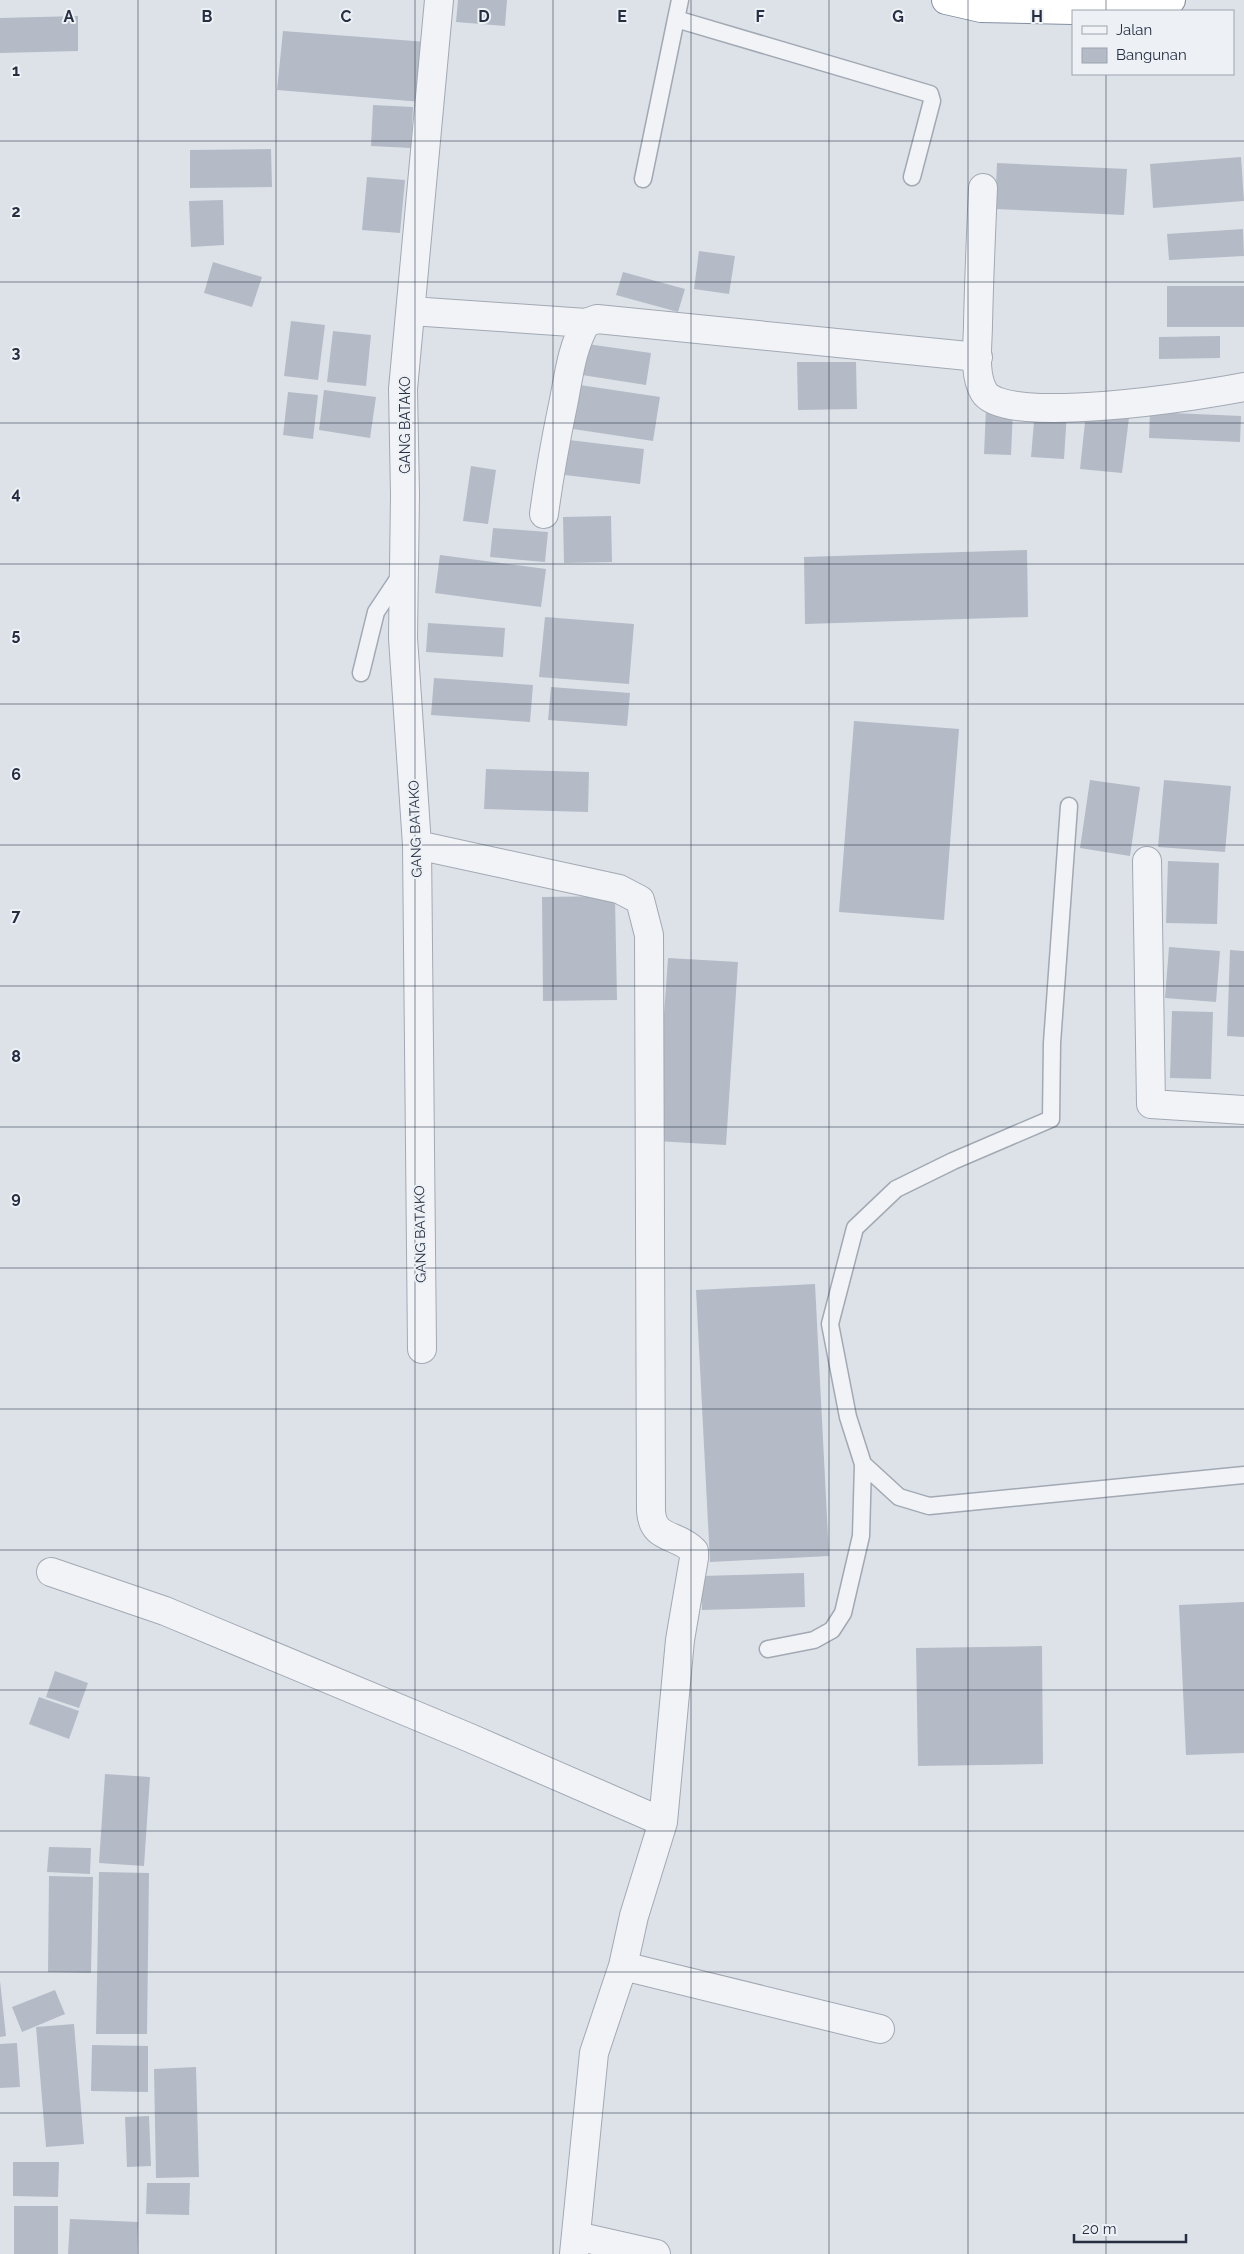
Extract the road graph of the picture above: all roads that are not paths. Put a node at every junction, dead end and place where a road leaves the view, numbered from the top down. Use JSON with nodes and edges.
{"nodes":[{"id":1,"x":439,"y":0,"type":"edge"},
{"id":2,"x":680,"y":0,"type":"edge"},
{"id":3,"x":946,"y":0,"type":"edge"},
{"id":4,"x":1171,"y":0,"type":"edge"},
{"id":5,"x":676,"y":19,"type":"junction"},
{"id":6,"x":912,"y":177,"type":"dead end"},
{"id":7,"x":643,"y":179,"type":"dead end"},
{"id":8,"x":983,"y":188,"type":"dead end"},
{"id":9,"x":411,"y":311,"type":"junction"},
{"id":10,"x":586,"y":323,"type":"junction"},
{"id":11,"x":978,"y":357,"type":"junction"},
{"id":12,"x":1244,"y":387,"type":"edge"},
{"id":13,"x":544,"y":514,"type":"dead end"},
{"id":14,"x":404,"y":570,"type":"junction"},
{"id":15,"x":360,"y":673,"type":"dead end"},
{"id":16,"x":1069,"y":806,"type":"dead end"},
{"id":17,"x":417,"y":845,"type":"junction"},
{"id":18,"x":1147,"y":861,"type":"dead end"},
{"id":19,"x":1244,"y":1110,"type":"edge"},
{"id":20,"x":422,"y":1349,"type":"dead end"},
{"id":21,"x":863,"y":1464,"type":"junction"},
{"id":22,"x":1244,"y":1475,"type":"edge"},
{"id":23,"x":51,"y":1572,"type":"dead end"},
{"id":24,"x":768,"y":1649,"type":"dead end"},
{"id":25,"x":663,"y":1822,"type":"junction"},
{"id":26,"x":623,"y":1966,"type":"junction"},
{"id":27,"x":880,"y":2029,"type":"dead end"},
{"id":28,"x":575,"y":2245,"type":"edge"},
{"id":29,"x":656,"y":2254,"type":"edge"}],
"edges":[{"from":1,"to":9,"type":"street","name":"GANG BATAKO"},
{"from":2,"to":5,"type":"lane"},
{"from":3,"to":4,"type":"highway"},
{"from":5,"to":6,"type":"lane"},
{"from":5,"to":7,"type":"lane"},
{"from":8,"to":11,"type":"street"},
{"from":9,"to":10,"type":"street"},
{"from":9,"to":14,"type":"street","name":"GANG BATAKO"},
{"from":10,"to":11,"type":"street"},
{"from":10,"to":13,"type":"street"},
{"from":11,"to":12,"type":"street"},
{"from":14,"to":15,"type":"lane"},
{"from":14,"to":17,"type":"street","name":"GANG BATAKO"},
{"from":16,"to":21,"type":"lane"},
{"from":17,"to":20,"type":"street","name":"GANG BATAKO"},
{"from":17,"to":25,"type":"street"},
{"from":18,"to":19,"type":"street"},
{"from":21,"to":22,"type":"lane"},
{"from":21,"to":24,"type":"lane"},
{"from":23,"to":25,"type":"street"},
{"from":25,"to":26,"type":"street"},
{"from":26,"to":27,"type":"street"},
{"from":26,"to":28,"type":"street"},
{"from":28,"to":29,"type":"street"}]}
